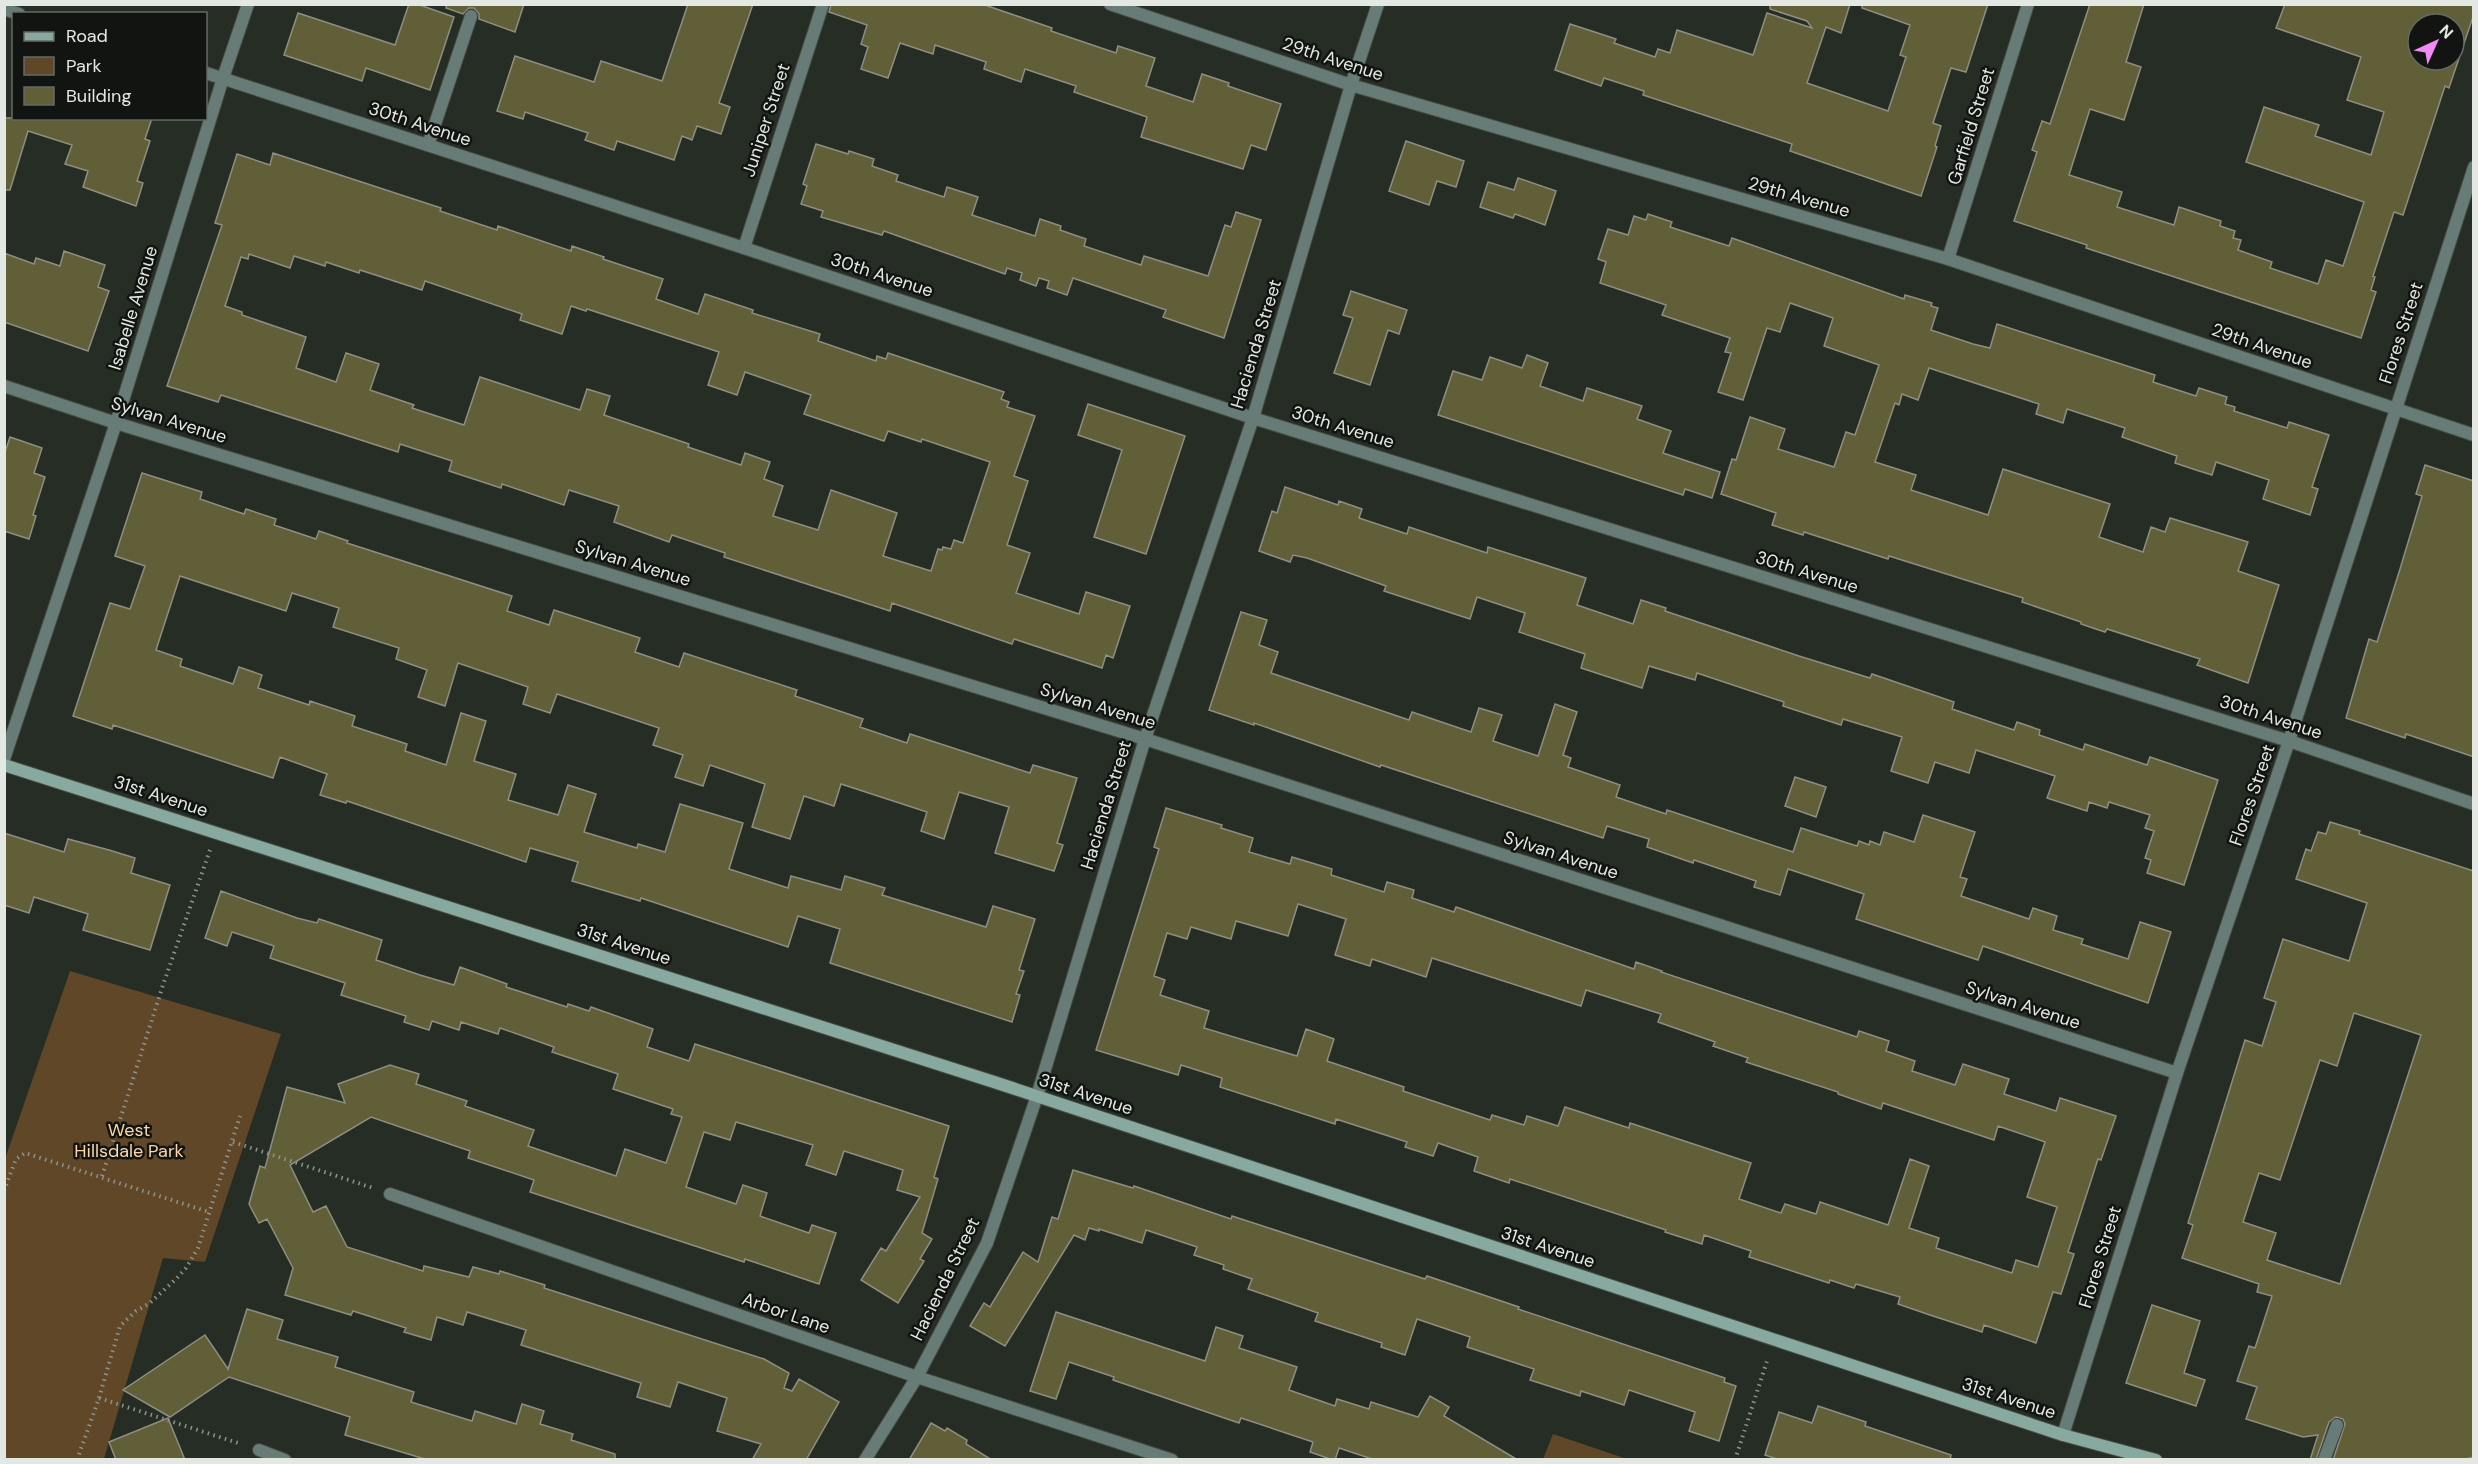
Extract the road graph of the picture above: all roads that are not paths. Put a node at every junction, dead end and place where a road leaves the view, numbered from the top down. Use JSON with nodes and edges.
{"nodes":[{"id":1,"x":248,"y":4,"type":"edge"},
{"id":2,"x":823,"y":4,"type":"edge"},
{"id":3,"x":1110,"y":4,"type":"edge"},
{"id":4,"x":1378,"y":4,"type":"edge"},
{"id":5,"x":2028,"y":4,"type":"edge"},
{"id":6,"x":471,"y":16,"type":"dead end"},
{"id":7,"x":207,"y":73,"type":"edge"},
{"id":8,"x":223,"y":78,"type":"junction"},
{"id":9,"x":1352,"y":85,"type":"junction"},
{"id":10,"x":429,"y":145,"type":"junction"},
{"id":11,"x":2474,"y":167,"type":"edge"},
{"id":12,"x":744,"y":248,"type":"junction"},
{"id":13,"x":1948,"y":259,"type":"junction"},
{"id":14,"x":4,"y":386,"type":"edge"},
{"id":15,"x":2395,"y":410,"type":"junction"},
{"id":16,"x":1253,"y":418,"type":"junction"},
{"id":17,"x":116,"y":423,"type":"junction"},
{"id":18,"x":2474,"y":435,"type":"edge"},
{"id":19,"x":1144,"y":739,"type":"junction"},
{"id":20,"x":2289,"y":741,"type":"junction"},
{"id":21,"x":4,"y":759,"type":"edge"},
{"id":22,"x":4,"y":765,"type":"edge"},
{"id":23,"x":2474,"y":804,"type":"edge"},
{"id":24,"x":2177,"y":1073,"type":"junction"},
{"id":25,"x":1037,"y":1096,"type":"junction"},
{"id":26,"x":390,"y":1194,"type":"road end"},
{"id":27,"x":917,"y":1377,"type":"junction"},
{"id":28,"x":2337,"y":1425,"type":"dead end"},
{"id":29,"x":2063,"y":1435,"type":"junction"},
{"id":30,"x":259,"y":1450,"type":"road end"},
{"id":31,"x":285,"y":1460,"type":"edge"},
{"id":32,"x":865,"y":1460,"type":"edge"},
{"id":33,"x":1172,"y":1460,"type":"edge"},
{"id":34,"x":2156,"y":1460,"type":"edge"},
{"id":35,"x":2324,"y":1460,"type":"edge"}],
"edges":[{"from":1,"to":8,"type":"street","name":"Isabelle Avenue"},
{"from":2,"to":12,"type":"street","name":"Juniper Street"},
{"from":3,"to":9,"type":"street","name":"29th Avenue"},
{"from":4,"to":9,"type":"street","name":"Hacienda Street"},
{"from":5,"to":13,"type":"street","name":"Garfield Street"},
{"from":6,"to":10,"type":"street"},
{"from":7,"to":8,"type":"street","name":"30th Avenue"},
{"from":8,"to":10,"type":"street","name":"30th Avenue"},
{"from":8,"to":17,"type":"street","name":"Isabelle Avenue"},
{"from":9,"to":13,"type":"street","name":"29th Avenue"},
{"from":9,"to":16,"type":"street","name":"Hacienda Street"},
{"from":10,"to":12,"type":"street","name":"30th Avenue"},
{"from":11,"to":15,"type":"street","name":"Flores Street"},
{"from":12,"to":16,"type":"street","name":"30th Avenue"},
{"from":13,"to":15,"type":"street","name":"29th Avenue"},
{"from":14,"to":17,"type":"street","name":"Sylvan Avenue"},
{"from":15,"to":18,"type":"street","name":"29th Avenue"},
{"from":15,"to":20,"type":"street","name":"Flores Street"},
{"from":16,"to":19,"type":"street","name":"Hacienda Street"},
{"from":16,"to":20,"type":"street","name":"30th Avenue"},
{"from":17,"to":19,"type":"street","name":"Sylvan Avenue"},
{"from":17,"to":21,"type":"street","name":"Isabelle Avenue"},
{"from":19,"to":24,"type":"street","name":"Sylvan Avenue"},
{"from":19,"to":25,"type":"street","name":"Hacienda Street"},
{"from":20,"to":23,"type":"street","name":"30th Avenue"},
{"from":20,"to":24,"type":"street","name":"Flores Street"},
{"from":22,"to":25,"type":"street","name":"31st Avenue"},
{"from":24,"to":29,"type":"street","name":"Flores Street"},
{"from":25,"to":27,"type":"street","name":"Hacienda Street"},
{"from":25,"to":29,"type":"street","name":"31st Avenue"},
{"from":26,"to":27,"type":"street","name":"Arbor Lane"},
{"from":27,"to":32,"type":"street","name":"Hacienda Street"},
{"from":27,"to":33,"type":"street","name":"Arbor Lane"},
{"from":28,"to":35,"type":"street"},
{"from":29,"to":34,"type":"street","name":"31st Avenue"},
{"from":30,"to":31,"type":"street"}]}
